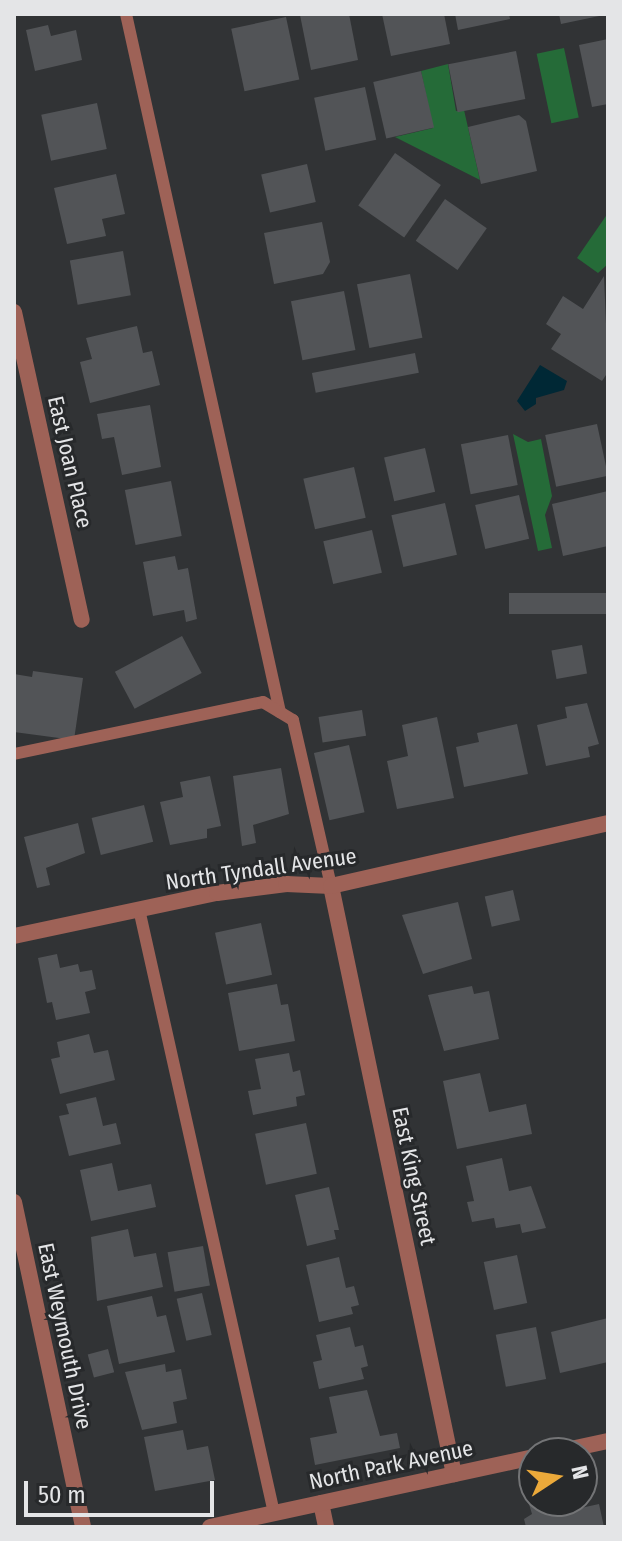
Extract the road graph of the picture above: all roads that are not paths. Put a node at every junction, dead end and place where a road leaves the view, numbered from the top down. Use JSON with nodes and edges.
{"nodes":[{"id":1,"x":126,"y":14,"type":"edge"},
{"id":2,"x":14,"y":312,"type":"edge"},
{"id":3,"x":82,"y":620,"type":"dead end"},
{"id":4,"x":280,"y":712,"type":"junction"},
{"id":5,"x":14,"y":754,"type":"edge"},
{"id":6,"x":608,"y":823,"type":"edge"},
{"id":7,"x":331,"y":886,"type":"junction"},
{"id":8,"x":139,"y":909,"type":"junction"},
{"id":9,"x":14,"y":936,"type":"edge"},
{"id":10,"x":14,"y":1202,"type":"edge"},
{"id":11,"x":518,"y":1460,"type":"edge"},
{"id":12,"x":454,"y":1474,"type":"junction"},
{"id":13,"x":321,"y":1503,"type":"junction"},
{"id":14,"x":274,"y":1513,"type":"junction"},
{"id":15,"x":83,"y":1527,"type":"edge"},
{"id":16,"x":210,"y":1527,"type":"edge"},
{"id":17,"x":326,"y":1527,"type":"edge"}],
"edges":[{"from":1,"to":4,"type":"lane"},
{"from":2,"to":3,"type":"street","name":"East Joan Place"},
{"from":4,"to":5,"type":"lane"},
{"from":4,"to":7,"type":"lane"},
{"from":6,"to":7,"type":"street","name":"North Tyndall Avenue"},
{"from":7,"to":8,"type":"street","name":"North Tyndall Avenue"},
{"from":7,"to":12,"type":"street","name":"East King Street"},
{"from":8,"to":9,"type":"street","name":"North Tyndall Avenue"},
{"from":8,"to":14,"type":"lane"},
{"from":10,"to":15,"type":"street","name":"East Weymouth Drive"},
{"from":11,"to":12,"type":"street","name":"North Park Avenue"},
{"from":12,"to":13,"type":"street","name":"North Park Avenue"},
{"from":13,"to":14,"type":"street","name":"North Park Avenue"},
{"from":13,"to":17,"type":"street"},
{"from":14,"to":16,"type":"street","name":"North Park Avenue"}]}
